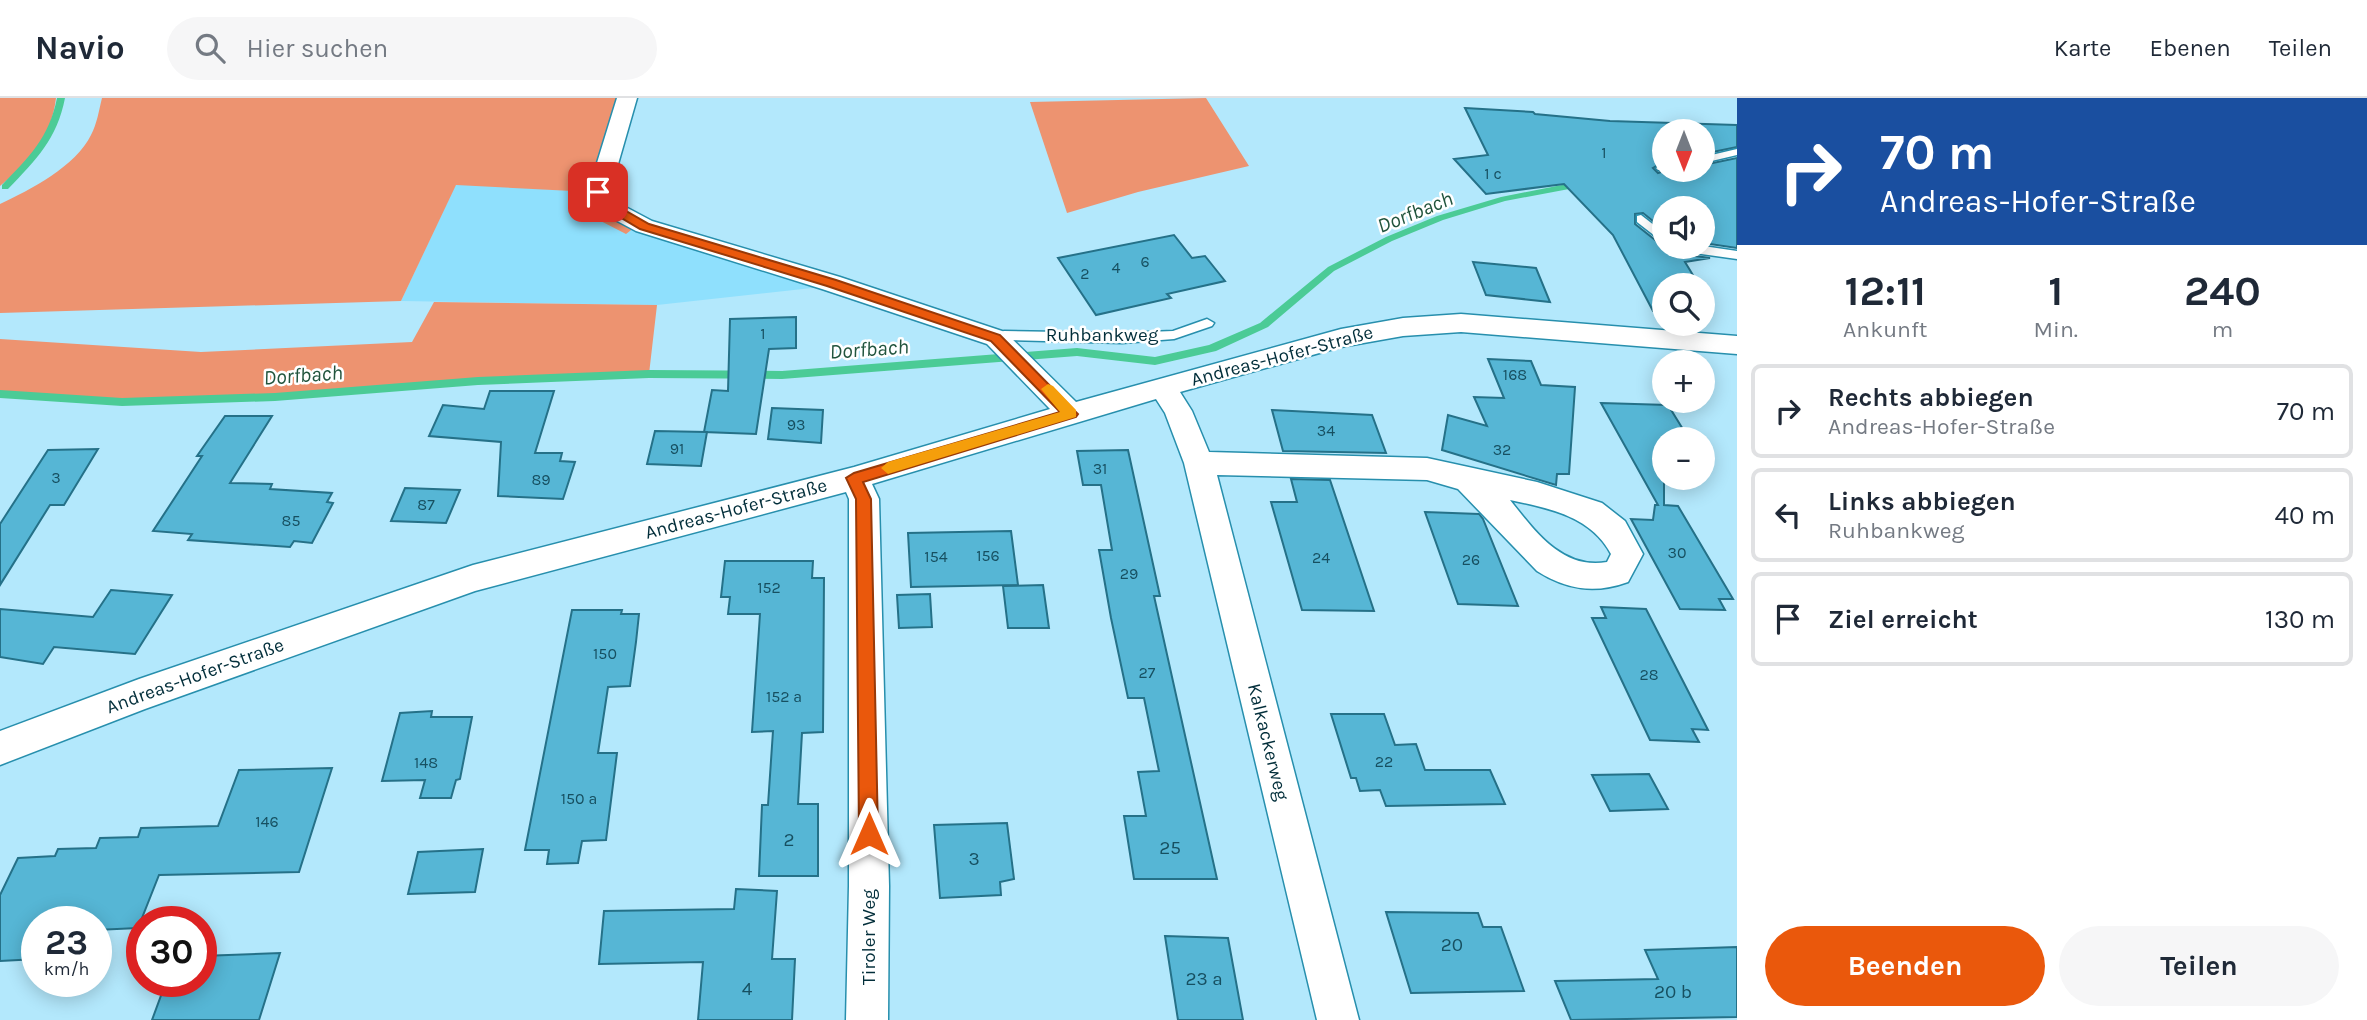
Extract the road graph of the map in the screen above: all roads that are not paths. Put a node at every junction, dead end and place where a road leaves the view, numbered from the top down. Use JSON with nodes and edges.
{"nodes":[{"id":1,"x":627,"y":98,"type":"edge"},
{"id":2,"x":1737,"y":152,"type":"edge"},
{"id":3,"x":1715,"y":157,"type":"edge"},
{"id":4,"x":1641,"y":219,"type":"dead end"},
{"id":5,"x":1652,"y":229,"type":"edge"},
{"id":6,"x":1715,"y":252,"type":"edge"},
{"id":7,"x":1737,"y":255,"type":"edge"},
{"id":8,"x":1207,"y":323,"type":"dead end"},
{"id":9,"x":999,"y":341,"type":"junction"},
{"id":10,"x":1737,"y":345,"type":"edge"},
{"id":11,"x":1163,"y":388,"type":"junction"},
{"id":12,"x":1071,"y":414,"type":"junction"},
{"id":13,"x":1199,"y":463,"type":"junction"},
{"id":14,"x":854,"y":478,"type":"junction"},
{"id":15,"x":1467,"y":479,"type":"junction"},
{"id":16,"x":0,"y":748,"type":"edge"},
{"id":17,"x":867,"y":1020,"type":"edge"},
{"id":18,"x":1338,"y":1020,"type":"edge"}],
"edges":[{"from":1,"to":9,"type":"street","name":"Ruhbankweg"},
{"from":2,"to":3,"type":"lane"},
{"from":4,"to":5,"type":"lane"},
{"from":6,"to":7,"type":"lane"},
{"from":8,"to":9,"type":"lane","name":"Ruhbankweg"},
{"from":9,"to":12,"type":"street","name":"Ruhbankweg"},
{"from":10,"to":11,"type":"street","name":"Andreas-Hofer-Straße"},
{"from":11,"to":12,"type":"street","name":"Andreas-Hofer-Straße"},
{"from":11,"to":13,"type":"street","name":"Kalkackerweg"},
{"from":12,"to":14,"type":"street","name":"Andreas-Hofer-Straße"},
{"from":13,"to":15,"type":"street"},
{"from":13,"to":18,"type":"street","name":"Kalkackerweg"},
{"from":14,"to":16,"type":"street","name":"Andreas-Hofer-Straße"},
{"from":14,"to":17,"type":"street","name":"Tiroler Weg"},
{"from":15,"to":15,"type":"street"}]}
